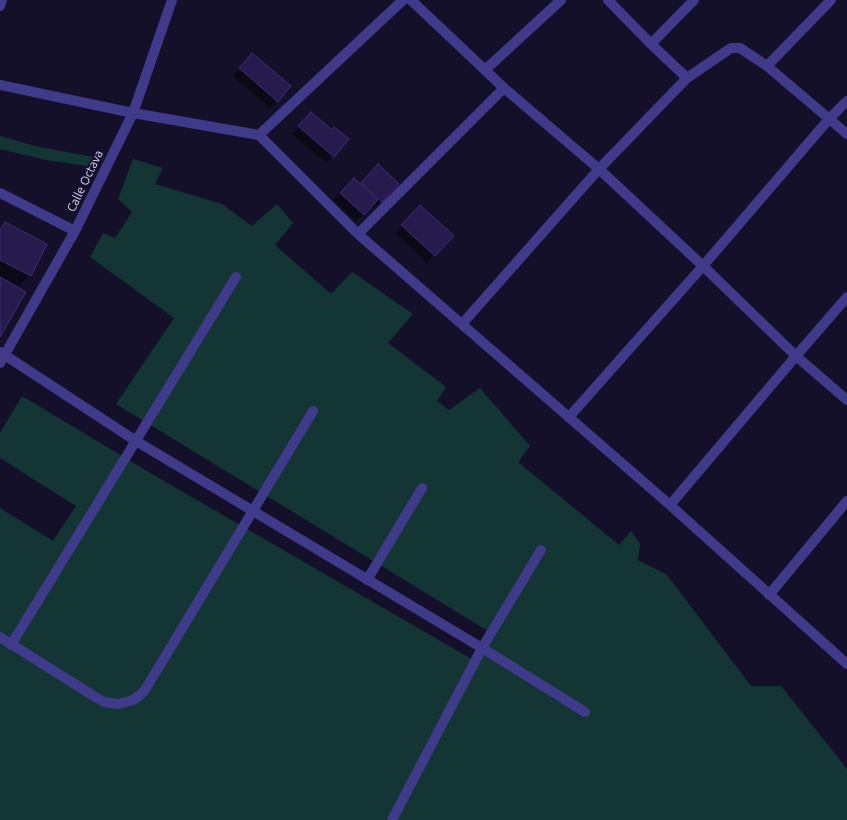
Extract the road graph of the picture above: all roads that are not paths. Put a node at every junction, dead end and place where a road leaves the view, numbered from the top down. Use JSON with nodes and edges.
{"nodes":[{"id":1,"x":2,"y":0,"type":"edge"},
{"id":2,"x":172,"y":0,"type":"edge"},
{"id":3,"x":403,"y":0,"type":"edge"},
{"id":4,"x":411,"y":0,"type":"edge"},
{"id":5,"x":561,"y":0,"type":"edge"},
{"id":6,"x":608,"y":0,"type":"edge"},
{"id":7,"x":694,"y":0,"type":"edge"},
{"id":8,"x":831,"y":0,"type":"edge"},
{"id":9,"x":0,"y":6,"type":"edge"},
{"id":10,"x":651,"y":44,"type":"junction"},
{"id":11,"x":767,"y":66,"type":"junction"},
{"id":12,"x":485,"y":70,"type":"junction"},
{"id":13,"x":686,"y":78,"type":"junction"},
{"id":14,"x":0,"y":85,"type":"edge"},
{"id":15,"x":504,"y":88,"type":"junction"},
{"id":16,"x":847,"y":101,"type":"edge"},
{"id":17,"x":133,"y":113,"type":"junction"},
{"id":18,"x":829,"y":118,"type":"junction"},
{"id":19,"x":847,"y":134,"type":"edge"},
{"id":20,"x":259,"y":135,"type":"junction"},
{"id":21,"x":599,"y":169,"type":"junction"},
{"id":22,"x":0,"y":193,"type":"edge"},
{"id":23,"x":75,"y":231,"type":"junction"},
{"id":24,"x":358,"y":234,"type":"junction"},
{"id":25,"x":703,"y":266,"type":"junction"},
{"id":26,"x":236,"y":278,"type":"dead end"},
{"id":27,"x":847,"y":297,"type":"edge"},
{"id":28,"x":462,"y":324,"type":"junction"},
{"id":29,"x":2,"y":356,"type":"edge"},
{"id":30,"x":796,"y":356,"type":"junction"},
{"id":31,"x":847,"y":400,"type":"edge"},
{"id":32,"x":313,"y":411,"type":"dead end"},
{"id":33,"x":569,"y":417,"type":"junction"},
{"id":34,"x":136,"y":441,"type":"junction"},
{"id":35,"x":422,"y":488,"type":"dead end"},
{"id":36,"x":847,"y":501,"type":"edge"},
{"id":37,"x":670,"y":505,"type":"junction"},
{"id":38,"x":252,"y":511,"type":"junction"},
{"id":39,"x":541,"y":550,"type":"dead end"},
{"id":40,"x":367,"y":580,"type":"junction"},
{"id":41,"x":769,"y":595,"type":"junction"},
{"id":42,"x":0,"y":638,"type":"edge"},
{"id":43,"x":11,"y":645,"type":"junction"},
{"id":44,"x":482,"y":648,"type":"junction"},
{"id":45,"x":847,"y":664,"type":"edge"},
{"id":46,"x":585,"y":712,"type":"dead end"},
{"id":47,"x":392,"y":820,"type":"edge"}],
"edges":[{"from":1,"to":9,"type":"street"},
{"from":2,"to":17,"type":"street","name":"Calle Octava"},
{"from":3,"to":20,"type":"street"},
{"from":4,"to":12,"type":"street"},
{"from":5,"to":12,"type":"street"},
{"from":6,"to":10,"type":"street"},
{"from":7,"to":10,"type":"street"},
{"from":8,"to":11,"type":"street"},
{"from":10,"to":13,"type":"street"},
{"from":11,"to":13,"type":"street"},
{"from":11,"to":18,"type":"street"},
{"from":12,"to":15,"type":"street"},
{"from":13,"to":21,"type":"street"},
{"from":14,"to":17,"type":"street"},
{"from":15,"to":21,"type":"street"},
{"from":15,"to":24,"type":"street"},
{"from":16,"to":18,"type":"street"},
{"from":17,"to":20,"type":"street"},
{"from":17,"to":23,"type":"street","name":"Calle Octava"},
{"from":18,"to":19,"type":"street"},
{"from":18,"to":25,"type":"street"},
{"from":20,"to":24,"type":"street"},
{"from":21,"to":25,"type":"street"},
{"from":21,"to":28,"type":"street"},
{"from":22,"to":23,"type":"street"},
{"from":23,"to":29,"type":"street","name":"Calle Octava"},
{"from":24,"to":28,"type":"street"},
{"from":25,"to":30,"type":"street"},
{"from":25,"to":33,"type":"street"},
{"from":26,"to":34,"type":"street"},
{"from":27,"to":30,"type":"street"},
{"from":28,"to":33,"type":"street"},
{"from":29,"to":34,"type":"street"},
{"from":30,"to":31,"type":"street"},
{"from":30,"to":37,"type":"street"},
{"from":32,"to":38,"type":"street"},
{"from":33,"to":37,"type":"street"},
{"from":34,"to":38,"type":"street"},
{"from":34,"to":43,"type":"street"},
{"from":35,"to":40,"type":"street"},
{"from":36,"to":41,"type":"street"},
{"from":37,"to":41,"type":"street"},
{"from":38,"to":40,"type":"street"},
{"from":38,"to":43,"type":"street"},
{"from":39,"to":44,"type":"street"},
{"from":40,"to":44,"type":"street"},
{"from":41,"to":45,"type":"street"},
{"from":42,"to":43,"type":"street"},
{"from":44,"to":46,"type":"street"},
{"from":44,"to":47,"type":"street"}]}
